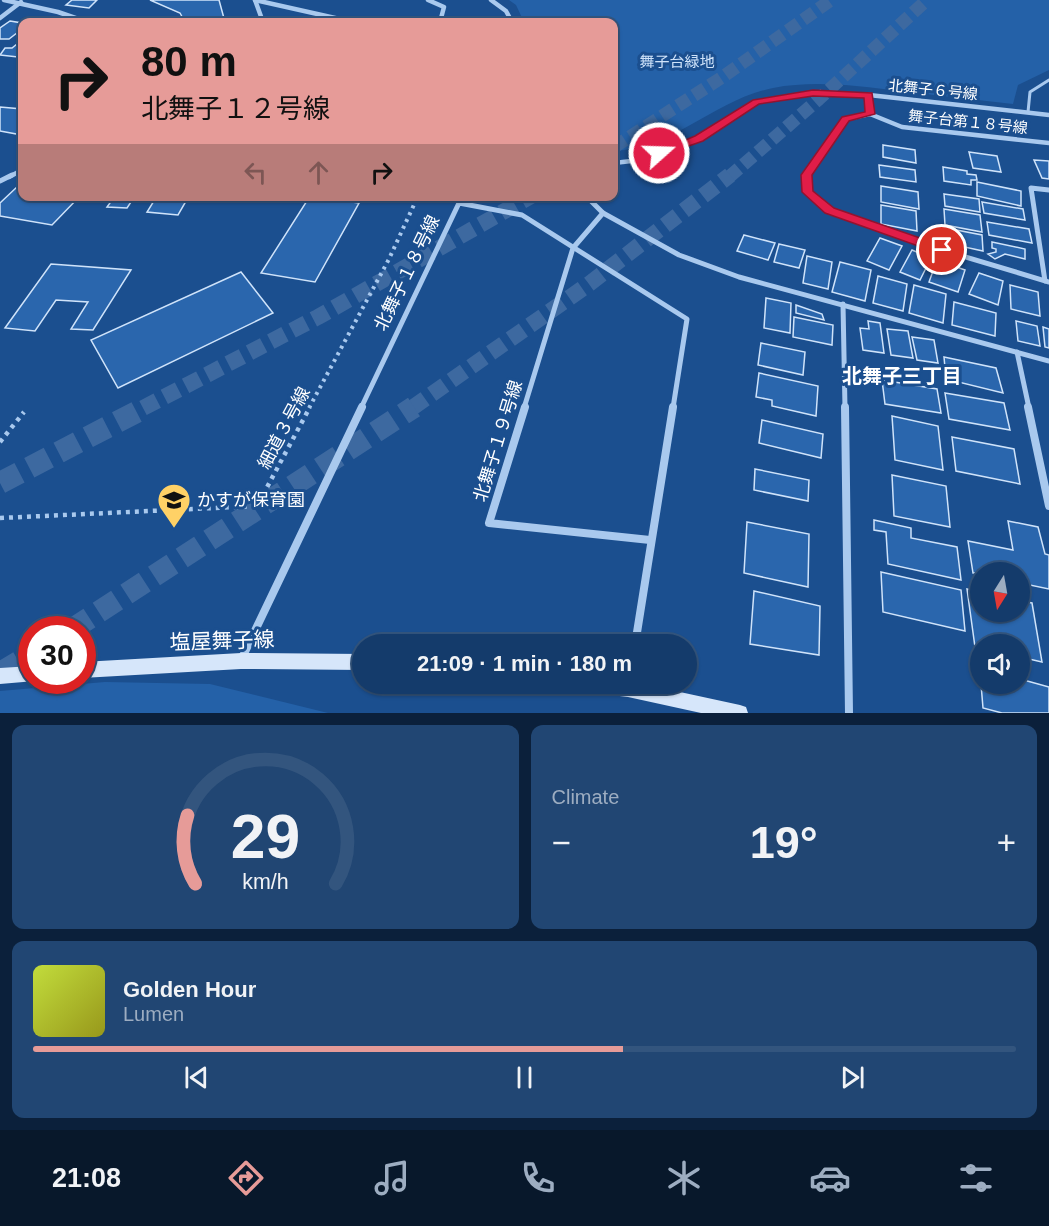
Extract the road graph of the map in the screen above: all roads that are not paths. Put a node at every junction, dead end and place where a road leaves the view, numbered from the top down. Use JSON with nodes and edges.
{"nodes":[{"id":1,"x":4,"y":0,"type":"edge"},
{"id":2,"x":255,"y":0,"type":"edge"},
{"id":3,"x":428,"y":0,"type":"edge"},
{"id":4,"x":491,"y":0,"type":"edge"},
{"id":5,"x":21,"y":2,"type":"junction"},
{"id":6,"x":0,"y":18,"type":"edge"},
{"id":7,"x":75,"y":18,"type":"edge"},
{"id":8,"x":262,"y":18,"type":"edge"},
{"id":9,"x":335,"y":18,"type":"edge"},
{"id":10,"x":441,"y":18,"type":"edge"},
{"id":11,"x":510,"y":18,"type":"edge"},
{"id":12,"x":1049,"y":81,"type":"edge"},
{"id":13,"x":869,"y":95,"type":"junction"},
{"id":14,"x":1028,"y":111,"type":"junction"},
{"id":15,"x":870,"y":114,"type":"junction"},
{"id":16,"x":1049,"y":115,"type":"edge"},
{"id":17,"x":1049,"y":143,"type":"edge"},
{"id":18,"x":618,"y":163,"type":"edge"},
{"id":19,"x":18,"y":172,"type":"edge"},
{"id":20,"x":0,"y":181,"type":"edge"},
{"id":21,"x":1049,"y":190,"type":"edge"},
{"id":22,"x":591,"y":201,"type":"edge"},
{"id":23,"x":603,"y":213,"type":"junction"},
{"id":24,"x":573,"y":248,"type":"junction"},
{"id":25,"x":1047,"y":281,"type":"edge"},
{"id":26,"x":843,"y":304,"type":"junction"},
{"id":27,"x":1017,"y":352,"type":"junction"},
{"id":28,"x":1049,"y":361,"type":"edge"},
{"id":29,"x":1049,"y":506,"type":"edge"},
{"id":30,"x":650,"y":540,"type":"junction"},
{"id":31,"x":637,"y":634,"type":"edge"},
{"id":32,"x":241,"y":661,"type":"junction"},
{"id":33,"x":352,"y":662,"type":"edge"},
{"id":34,"x":96,"y":669,"type":"edge"},
{"id":35,"x":18,"y":675,"type":"edge"},
{"id":36,"x":0,"y":676,"type":"edge"},
{"id":37,"x":658,"y":694,"type":"edge"},
{"id":38,"x":740,"y":713,"type":"edge"},
{"id":39,"x":849,"y":713,"type":"edge"}],
"edges":[{"from":1,"to":5,"type":"street"},
{"from":2,"to":8,"type":"street"},
{"from":2,"to":9,"type":"street"},
{"from":3,"to":10,"type":"street"},
{"from":4,"to":11,"type":"street"},
{"from":5,"to":6,"type":"street"},
{"from":5,"to":7,"type":"street"},
{"from":12,"to":14,"type":"lane"},
{"from":13,"to":14,"type":"street","name":"北舞子６号線"},
{"from":13,"to":15,"type":"street"},
{"from":13,"to":18,"type":"street","name":"北舞子６号線"},
{"from":14,"to":16,"type":"street","name":"北舞子６号線"},
{"from":15,"to":17,"type":"street","name":"舞子台第１８号線"},
{"from":15,"to":25,"type":"street"},
{"from":19,"to":20,"type":"street"},
{"from":21,"to":25,"type":"street"},
{"from":22,"to":23,"type":"street"},
{"from":23,"to":24,"type":"street"},
{"from":23,"to":26,"type":"street"},
{"from":24,"to":30,"type":"street","name":"北舞子１８号線"},
{"from":24,"to":30,"type":"street","name":"北舞子１９号線"},
{"from":24,"to":32,"type":"street","name":"北舞子１８号線"},
{"from":26,"to":27,"type":"street"},
{"from":26,"to":39,"type":"street"},
{"from":27,"to":28,"type":"street"},
{"from":27,"to":29,"type":"street"},
{"from":30,"to":31,"type":"street","name":"北舞子１８号線"},
{"from":32,"to":33,"type":"street","name":"塩屋舞子線"},
{"from":32,"to":34,"type":"street","name":"塩屋舞子線"},
{"from":35,"to":36,"type":"street"},
{"from":37,"to":38,"type":"street"}]}
